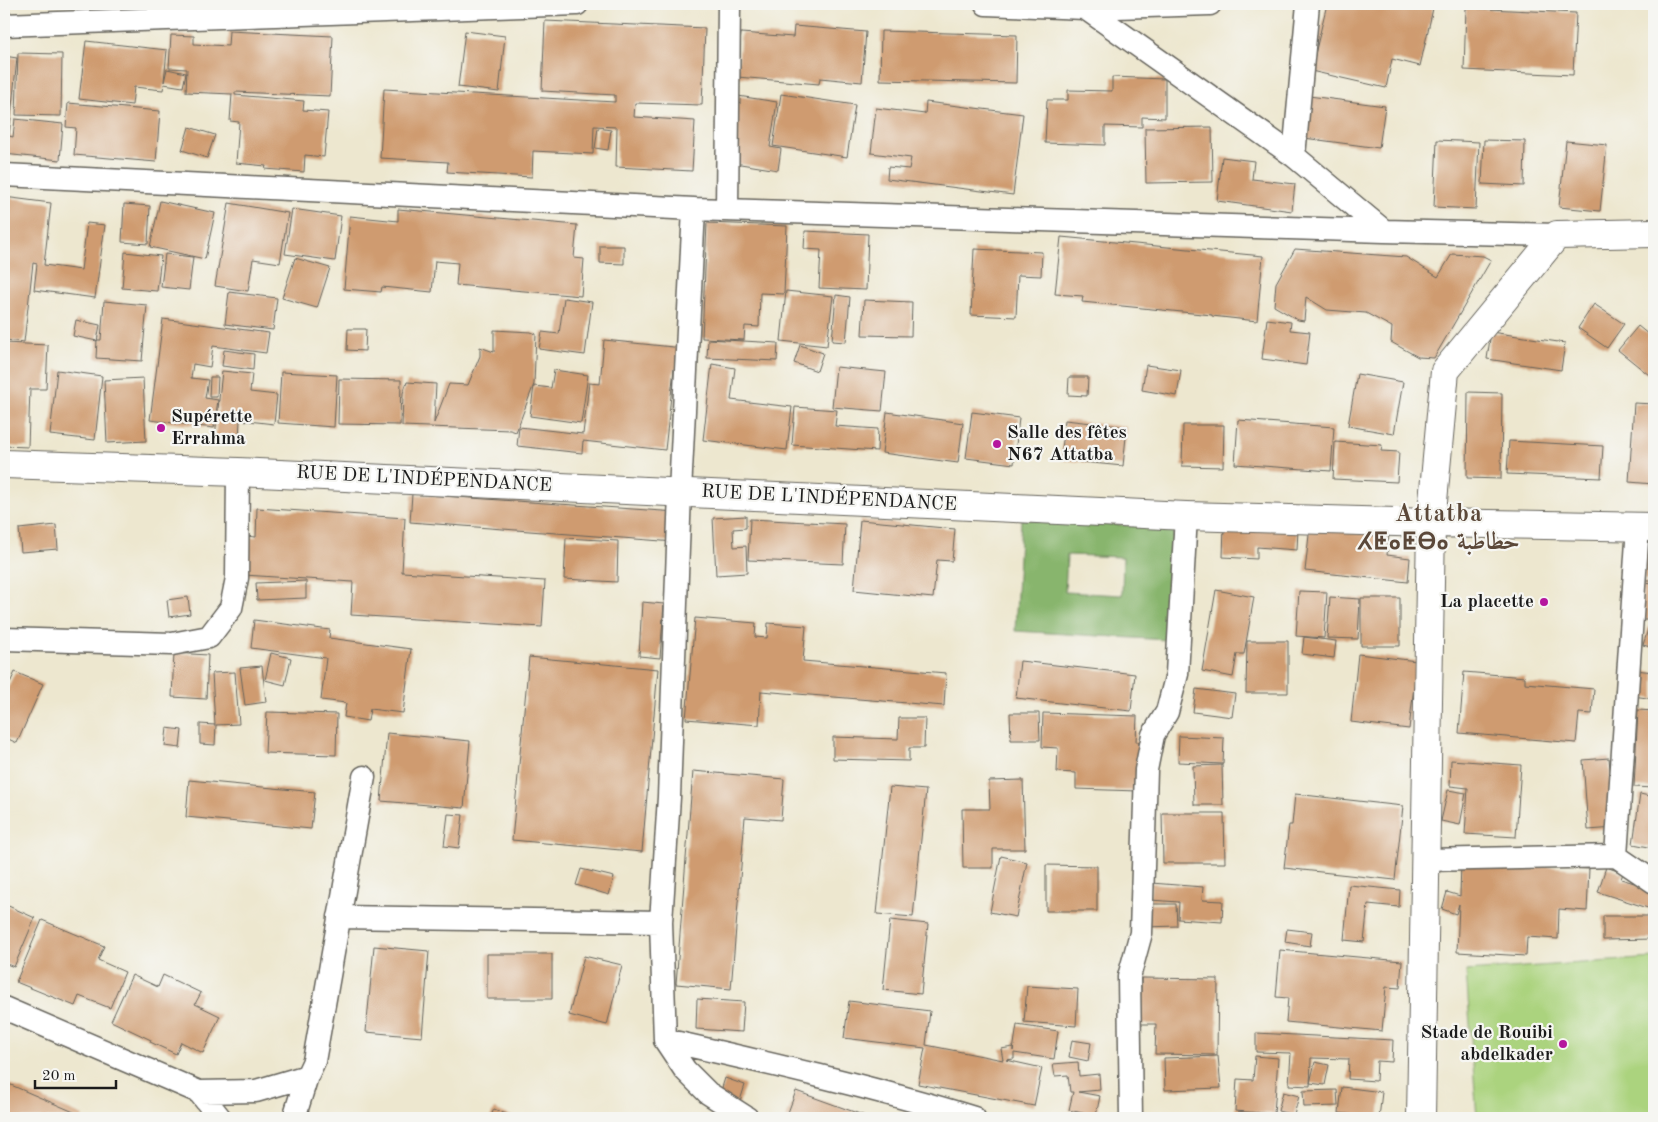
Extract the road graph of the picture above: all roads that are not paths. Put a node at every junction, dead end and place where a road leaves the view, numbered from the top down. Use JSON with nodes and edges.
{"nodes":[{"id":1,"x":577,"y":4,"type":"edge"},
{"id":2,"x":729,"y":4,"type":"edge"},
{"id":3,"x":986,"y":4,"type":"edge"},
{"id":4,"x":1004,"y":4,"type":"edge"},
{"id":5,"x":1210,"y":4,"type":"edge"},
{"id":6,"x":1308,"y":4,"type":"edge"},
{"id":7,"x":1084,"y":8,"type":"junction"},
{"id":8,"x":4,"y":25,"type":"edge"},
{"id":9,"x":1294,"y":156,"type":"junction"},
{"id":10,"x":4,"y":175,"type":"edge"},
{"id":11,"x":694,"y":210,"type":"junction"},
{"id":12,"x":727,"y":210,"type":"junction"},
{"id":13,"x":1384,"y":231,"type":"junction"},
{"id":14,"x":1654,"y":233,"type":"edge"},
{"id":15,"x":1557,"y":235,"type":"junction"},
{"id":16,"x":4,"y":464,"type":"edge"},
{"id":17,"x":238,"y":472,"type":"junction"},
{"id":18,"x":680,"y":492,"type":"junction"},
{"id":19,"x":1186,"y":516,"type":"junction"},
{"id":20,"x":1431,"y":523,"type":"junction"},
{"id":21,"x":1646,"y":527,"type":"edge"},
{"id":22,"x":4,"y":639,"type":"edge"},
{"id":23,"x":364,"y":777,"type":"dead end"},
{"id":24,"x":1616,"y":856,"type":"junction"},
{"id":25,"x":1426,"y":860,"type":"junction"},
{"id":26,"x":1654,"y":882,"type":"edge"},
{"id":27,"x":339,"y":917,"type":"junction"},
{"id":28,"x":660,"y":922,"type":"junction"},
{"id":29,"x":4,"y":1008,"type":"edge"},
{"id":30,"x":665,"y":1040,"type":"junction"},
{"id":31,"x":307,"y":1076,"type":"junction"},
{"id":32,"x":198,"y":1092,"type":"junction"},
{"id":33,"x":220,"y":1118,"type":"edge"},
{"id":34,"x":294,"y":1118,"type":"edge"},
{"id":35,"x":747,"y":1118,"type":"edge"},
{"id":36,"x":974,"y":1118,"type":"edge"},
{"id":37,"x":1131,"y":1118,"type":"edge"},
{"id":38,"x":1421,"y":1118,"type":"edge"}],
"edges":[{"from":1,"to":8,"type":"street"},
{"from":2,"to":12,"type":"street"},
{"from":3,"to":4,"type":"street"},
{"from":4,"to":7,"type":"street"},
{"from":5,"to":7,"type":"street"},
{"from":6,"to":9,"type":"street"},
{"from":7,"to":9,"type":"street"},
{"from":9,"to":13,"type":"street"},
{"from":10,"to":11,"type":"street"},
{"from":11,"to":12,"type":"street"},
{"from":11,"to":18,"type":"street"},
{"from":12,"to":13,"type":"street"},
{"from":13,"to":15,"type":"street"},
{"from":14,"to":15,"type":"main road"},
{"from":15,"to":20,"type":"main road"},
{"from":16,"to":17,"type":"main road","name":"RUE DE L'INDÉPENDANCE"},
{"from":17,"to":18,"type":"main road","name":"RUE DE L'INDÉPENDANCE"},
{"from":17,"to":22,"type":"street"},
{"from":18,"to":19,"type":"main road","name":"RUE DE L'INDÉPENDANCE"},
{"from":18,"to":28,"type":"street"},
{"from":19,"to":20,"type":"main road","name":"RUE DE L'INDÉPENDANCE"},
{"from":19,"to":37,"type":"street"},
{"from":20,"to":21,"type":"main road","name":"RUE DE L'INDÉPENDANCE"},
{"from":20,"to":25,"type":"main road"},
{"from":21,"to":24,"type":"street"},
{"from":23,"to":27,"type":"street"},
{"from":24,"to":25,"type":"street"},
{"from":24,"to":26,"type":"street"},
{"from":25,"to":38,"type":"main road"},
{"from":27,"to":28,"type":"street"},
{"from":27,"to":31,"type":"street"},
{"from":28,"to":30,"type":"street"},
{"from":29,"to":32,"type":"street"},
{"from":30,"to":35,"type":"street"},
{"from":30,"to":36,"type":"street"},
{"from":31,"to":32,"type":"street"},
{"from":31,"to":34,"type":"street"},
{"from":32,"to":33,"type":"street"}]}
